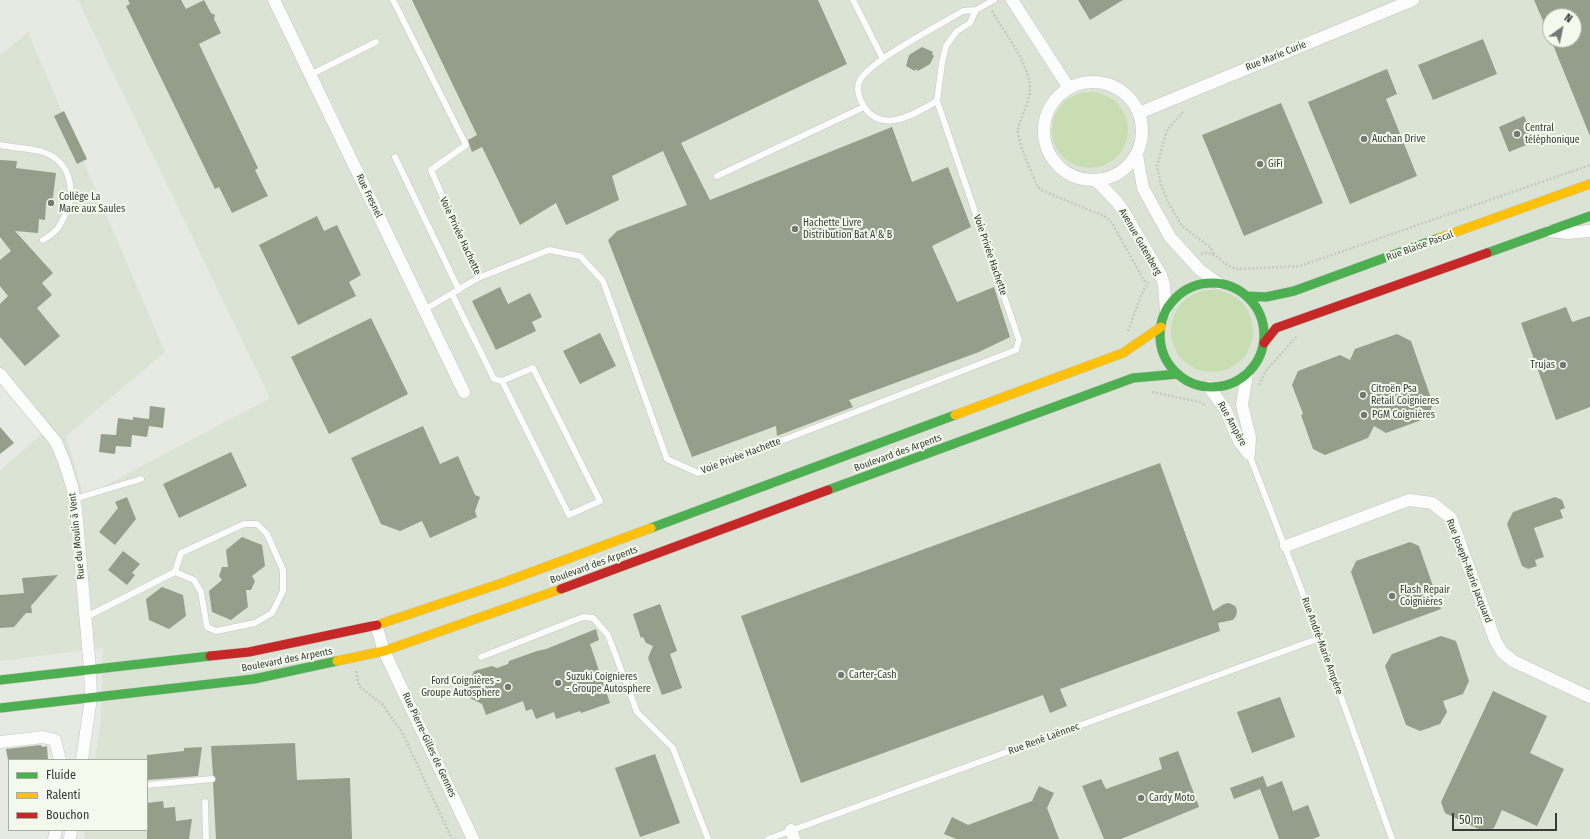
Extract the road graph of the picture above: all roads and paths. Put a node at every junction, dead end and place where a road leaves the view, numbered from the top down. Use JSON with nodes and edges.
{"nodes":[{"id":1,"x":274,"y":0,"type":"edge"},
{"id":2,"x":394,"y":0,"type":"edge"},
{"id":3,"x":853,"y":0,"type":"edge"},
{"id":4,"x":1012,"y":0,"type":"edge"},
{"id":5,"x":1413,"y":0,"type":"edge"},
{"id":6,"x":991,"y":2,"type":"edge"},
{"id":7,"x":976,"y":10,"type":"junction"},
{"id":8,"x":376,"y":42,"type":"dead end"},
{"id":9,"x":883,"y":59,"type":"junction"},
{"id":10,"x":310,"y":75,"type":"junction"},
{"id":11,"x":1069,"y":88,"type":"junction"},
{"id":12,"x":937,"y":101,"type":"junction"},
{"id":13,"x":864,"y":107,"type":"junction"},
{"id":14,"x":1183,"y":112,"type":"dead end"},
{"id":15,"x":1139,"y":113,"type":"junction"},
{"id":16,"x":0,"y":145,"type":"edge"},
{"id":17,"x":1137,"y":155,"type":"junction"},
{"id":18,"x":395,"y":157,"type":"dead end"},
{"id":19,"x":1590,"y":165,"type":"edge"},
{"id":20,"x":717,"y":176,"type":"dead end"},
{"id":21,"x":1097,"y":181,"type":"junction"},
{"id":22,"x":1590,"y":184,"type":"edge"},
{"id":23,"x":1590,"y":216,"type":"edge"},
{"id":24,"x":1549,"y":231,"type":"junction"},
{"id":25,"x":1590,"y":231,"type":"edge"},
{"id":26,"x":42,"y":240,"type":"dead end"},
{"id":27,"x":1199,"y":255,"type":"dead end"},
{"id":28,"x":1215,"y":255,"type":"junction"},
{"id":29,"x":478,"y":278,"type":"junction"},
{"id":30,"x":1218,"y":283,"type":"junction"},
{"id":31,"x":459,"y":290,"type":"junction"},
{"id":32,"x":452,"y":294,"type":"junction"},
{"id":33,"x":1247,"y":296,"type":"junction"},
{"id":34,"x":424,"y":310,"type":"junction"},
{"id":35,"x":1166,"y":311,"type":"junction"},
{"id":36,"x":1161,"y":327,"type":"junction"},
{"id":37,"x":1300,"y":332,"type":"dead end"},
{"id":38,"x":1126,"y":333,"type":"dead end"},
{"id":39,"x":1264,"y":343,"type":"junction"},
{"id":40,"x":0,"y":374,"type":"edge"},
{"id":41,"x":1178,"y":374,"type":"junction"},
{"id":42,"x":1247,"y":374,"type":"junction"},
{"id":43,"x":502,"y":381,"type":"junction"},
{"id":44,"x":1209,"y":387,"type":"junction"},
{"id":45,"x":1256,"y":390,"type":"dead end"},
{"id":46,"x":1145,"y":391,"type":"dead end"},
{"id":47,"x":464,"y":392,"type":"dead end"},
{"id":48,"x":1210,"y":408,"type":"dead end"},
{"id":49,"x":1249,"y":454,"type":"junction"},
{"id":50,"x":141,"y":479,"type":"dead end"},
{"id":51,"x":74,"y":499,"type":"junction"},
{"id":52,"x":1286,"y":546,"type":"junction"},
{"id":53,"x":175,"y":572,"type":"junction"},
{"id":54,"x":86,"y":617,"type":"junction"},
{"id":55,"x":376,"y":625,"type":"junction"},
{"id":56,"x":1320,"y":638,"type":"junction"},
{"id":57,"x":384,"y":651,"type":"junction"},
{"id":58,"x":353,"y":657,"type":"junction"},
{"id":59,"x":481,"y":657,"type":"dead end"},
{"id":60,"x":90,"y":668,"type":"junction"},
{"id":61,"x":0,"y":680,"type":"edge"},
{"id":62,"x":1590,"y":697,"type":"edge"},
{"id":63,"x":91,"y":698,"type":"junction"},
{"id":64,"x":0,"y":708,"type":"edge"},
{"id":65,"x":0,"y":742,"type":"edge"},
{"id":66,"x":60,"y":759,"type":"edge"},
{"id":67,"x":82,"y":759,"type":"edge"},
{"id":68,"x":212,"y":779,"type":"dead end"},
{"id":69,"x":148,"y":786,"type":"edge"},
{"id":70,"x":205,"y":802,"type":"dead end"},
{"id":71,"x":793,"y":835,"type":"edge"},
{"id":72,"x":206,"y":839,"type":"edge"},
{"id":73,"x":452,"y":839,"type":"edge"},
{"id":74,"x":473,"y":839,"type":"edge"},
{"id":75,"x":708,"y":839,"type":"edge"},
{"id":76,"x":768,"y":839,"type":"edge"},
{"id":77,"x":1392,"y":839,"type":"edge"}],
"edges":[{"from":1,"to":10,"type":"street","name":"Rue Fresnel"},
{"from":2,"to":29,"type":"lane","name":"Voie Privée Hachette"},
{"from":3,"to":9,"type":"lane"},
{"from":4,"to":11,"type":"street"},
{"from":5,"to":15,"type":"street","name":"Rue Marie Curie"},
{"from":6,"to":7,"type":"lane","name":"Voie Privée Hachette"},
{"from":6,"to":38,"type":"path"},
{"from":7,"to":9,"type":"lane","name":"Voie Privée Hachette"},
{"from":7,"to":12,"type":"lane","name":"Voie Privée Hachette"},
{"from":8,"to":10,"type":"lane"},
{"from":9,"to":13,"type":"lane","name":"Voie Privée Hachette"},
{"from":10,"to":34,"type":"street","name":"Rue Fresnel"},
{"from":11,"to":15,"type":"street"},
{"from":11,"to":21,"type":"street"},
{"from":12,"to":13,"type":"lane"},
{"from":12,"to":29,"type":"lane","name":"Voie Privée Hachette"},
{"from":13,"to":20,"type":"lane"},
{"from":14,"to":28,"type":"path"},
{"from":15,"to":17,"type":"street"},
{"from":16,"to":26,"type":"lane"},
{"from":17,"to":21,"type":"street"},
{"from":17,"to":30,"type":"street"},
{"from":18,"to":31,"type":"lane"},
{"from":19,"to":28,"type":"path"},
{"from":21,"to":35,"type":"street","name":"Avenue Gutenberg"},
{"from":22,"to":33,"type":"street","name":"Rue Blaise Pascal"},
{"from":23,"to":24,"type":"street"},
{"from":24,"to":25,"type":"street"},
{"from":24,"to":39,"type":"street"},
{"from":27,"to":28,"type":"path"},
{"from":29,"to":31,"type":"lane"},
{"from":30,"to":33,"type":"street"},
{"from":30,"to":35,"type":"street"},
{"from":31,"to":32,"type":"lane"},
{"from":32,"to":34,"type":"lane"},
{"from":32,"to":43,"type":"lane"},
{"from":33,"to":39,"type":"street"},
{"from":34,"to":47,"type":"street","name":"Rue Fresnel"},
{"from":35,"to":36,"type":"street"},
{"from":36,"to":41,"type":"street"},
{"from":36,"to":55,"type":"street","name":"Boulevard des Arpents"},
{"from":37,"to":45,"type":"path"},
{"from":39,"to":42,"type":"street"},
{"from":40,"to":51,"type":"street","name":"Rue du Moulin à Vent"},
{"from":41,"to":44,"type":"street"},
{"from":41,"to":57,"type":"street","name":"Boulevard des Arpents"},
{"from":42,"to":44,"type":"street"},
{"from":42,"to":49,"type":"street","name":"Rue Ampère"},
{"from":43,"to":43,"type":"lane"},
{"from":44,"to":49,"type":"street","name":"Rue Ampère"},
{"from":46,"to":48,"type":"path"},
{"from":49,"to":52,"type":"lane","name":"Rue André-Marie Ampère"},
{"from":50,"to":51,"type":"lane"},
{"from":51,"to":54,"type":"street","name":"Rue du Moulin à Vent"},
{"from":52,"to":56,"type":"lane","name":"Rue André-Marie Ampère"},
{"from":52,"to":62,"type":"street","name":"Rue Joseph-Marie Jacquard"},
{"from":53,"to":53,"type":"lane"},
{"from":53,"to":54,"type":"lane"},
{"from":54,"to":60,"type":"street","name":"Rue du Moulin à Vent"},
{"from":55,"to":57,"type":"street","name":"Rue Pierre-Gilles de Gennes"},
{"from":55,"to":60,"type":"street","name":"Boulevard des Arpents"},
{"from":56,"to":71,"type":"lane","name":"Rue René Laënnec"},
{"from":56,"to":77,"type":"lane","name":"Rue André-Marie Ampère"},
{"from":57,"to":58,"type":"street","name":"Boulevard des Arpents"},
{"from":57,"to":74,"type":"street","name":"Rue Pierre-Gilles de Gennes"},
{"from":58,"to":63,"type":"street","name":"Boulevard des Arpents"},
{"from":58,"to":73,"type":"path"},
{"from":59,"to":75,"type":"lane"},
{"from":60,"to":61,"type":"street","name":"Boulevard des Arpents"},
{"from":60,"to":63,"type":"street","name":"Rue du Moulin à Vent"},
{"from":63,"to":64,"type":"street","name":"Boulevard des Arpents"},
{"from":63,"to":67,"type":"street","name":"Rue du Moulin à Vent"},
{"from":65,"to":66,"type":"street"},
{"from":68,"to":69,"type":"lane"},
{"from":70,"to":72,"type":"lane"},
{"from":71,"to":76,"type":"lane","name":"Rue René Laënnec"}]}
